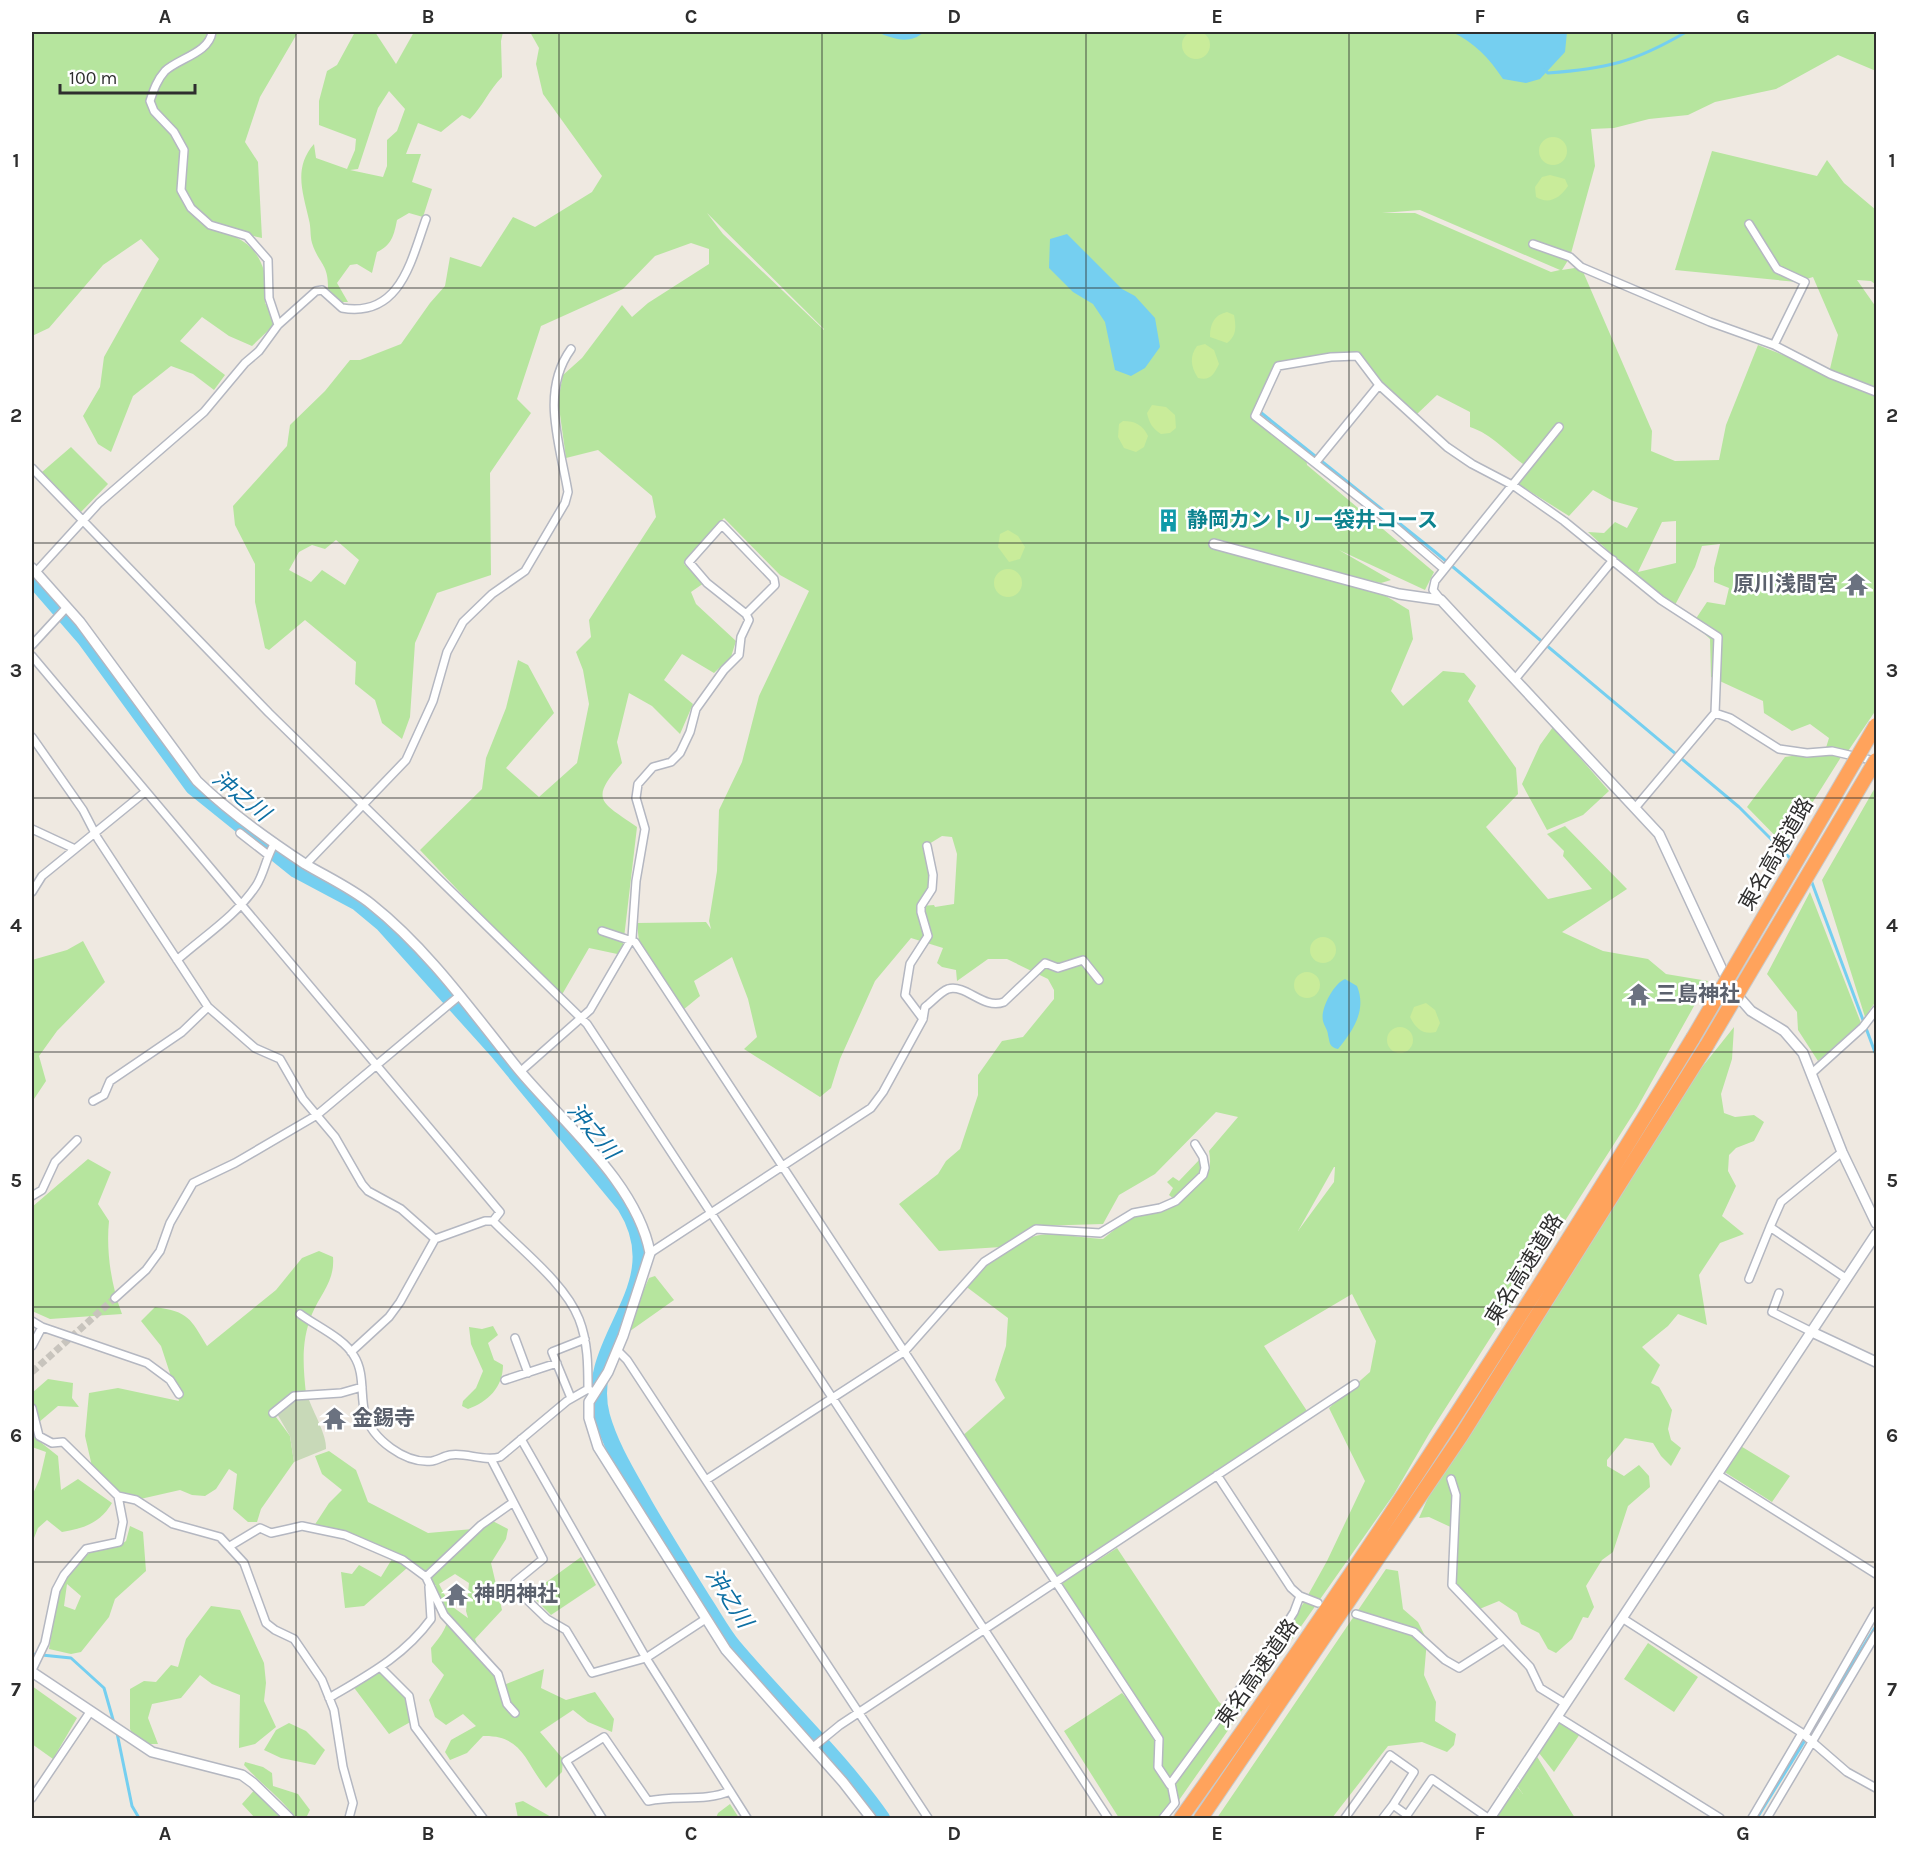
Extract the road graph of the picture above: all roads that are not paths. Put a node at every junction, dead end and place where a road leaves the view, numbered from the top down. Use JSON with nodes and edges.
{"nodes":[{"id":1,"x":212,"y":32,"type":"edge"},
{"id":2,"x":426,"y":219,"type":"dead end"},
{"id":3,"x":1749,"y":224,"type":"dead end"},
{"id":4,"x":1533,"y":244,"type":"dead end"},
{"id":5,"x":278,"y":326,"type":"junction"},
{"id":6,"x":1774,"y":345,"type":"junction"},
{"id":7,"x":571,"y":349,"type":"dead end"},
{"id":8,"x":1379,"y":386,"type":"junction"},
{"id":9,"x":1876,"y":392,"type":"edge"},
{"id":10,"x":1559,"y":427,"type":"dead end"},
{"id":11,"x":1318,"y":459,"type":"junction"},
{"id":12,"x":32,"y":468,"type":"edge"},
{"id":13,"x":1514,"y":486,"type":"junction"},
{"id":14,"x":82,"y":520,"type":"junction"},
{"id":15,"x":1214,"y":544,"type":"dead end"},
{"id":16,"x":1613,"y":560,"type":"junction"},
{"id":17,"x":1448,"y":566,"type":"junction"},
{"id":18,"x":33,"y":571,"type":"edge"},
{"id":19,"x":1441,"y":600,"type":"junction"},
{"id":20,"x":67,"y":607,"type":"junction"},
{"id":21,"x":746,"y":614,"type":"junction"},
{"id":22,"x":32,"y":645,"type":"edge"},
{"id":23,"x":32,"y":657,"type":"edge"},
{"id":24,"x":1516,"y":678,"type":"junction"},
{"id":25,"x":1715,"y":713,"type":"junction"},
{"id":26,"x":1876,"y":724,"type":"edge"},
{"id":27,"x":32,"y":736,"type":"edge"},
{"id":28,"x":1876,"y":760,"type":"edge"},
{"id":29,"x":145,"y":792,"type":"junction"},
{"id":30,"x":364,"y":805,"type":"junction"},
{"id":31,"x":1635,"y":808,"type":"junction"},
{"id":32,"x":32,"y":829,"type":"edge"},
{"id":33,"x":240,"y":833,"type":"dead end"},
{"id":34,"x":95,"y":834,"type":"junction"},
{"id":35,"x":275,"y":843,"type":"junction"},
{"id":36,"x":927,"y":846,"type":"dead end"},
{"id":37,"x":75,"y":849,"type":"junction"},
{"id":38,"x":267,"y":854,"type":"junction"},
{"id":39,"x":306,"y":864,"type":"junction"},
{"id":40,"x":32,"y":892,"type":"edge"},
{"id":41,"x":241,"y":905,"type":"junction"},
{"id":42,"x":602,"y":931,"type":"dead end"},
{"id":43,"x":631,"y":940,"type":"junction"},
{"id":44,"x":177,"y":960,"type":"junction"},
{"id":45,"x":1099,"y":980,"type":"dead end"},
{"id":46,"x":459,"y":996,"type":"junction"},
{"id":47,"x":208,"y":1007,"type":"junction"},
{"id":48,"x":1876,"y":1010,"type":"edge"},
{"id":49,"x":582,"y":1019,"type":"junction"},
{"id":50,"x":923,"y":1019,"type":"junction"},
{"id":51,"x":376,"y":1066,"type":"junction"},
{"id":52,"x":521,"y":1071,"type":"junction"},
{"id":53,"x":1812,"y":1073,"type":"junction"},
{"id":54,"x":93,"y":1101,"type":"dead end"},
{"id":55,"x":317,"y":1115,"type":"junction"},
{"id":56,"x":77,"y":1140,"type":"dead end"},
{"id":57,"x":1195,"y":1144,"type":"dead end"},
{"id":58,"x":1842,"y":1152,"type":"junction"},
{"id":59,"x":783,"y":1166,"type":"junction"},
{"id":60,"x":32,"y":1196,"type":"edge"},
{"id":61,"x":712,"y":1214,"type":"junction"},
{"id":62,"x":493,"y":1221,"type":"junction"},
{"id":63,"x":1876,"y":1223,"type":"edge"},
{"id":64,"x":1770,"y":1227,"type":"junction"},
{"id":65,"x":1876,"y":1234,"type":"edge"},
{"id":66,"x":435,"y":1239,"type":"junction"},
{"id":67,"x":650,"y":1253,"type":"junction"},
{"id":68,"x":1749,"y":1279,"type":"dead end"},
{"id":69,"x":1846,"y":1279,"type":"junction"},
{"id":70,"x":1779,"y":1293,"type":"dead end"},
{"id":71,"x":115,"y":1298,"type":"tunnel mouth"},
{"id":72,"x":300,"y":1314,"type":"dead end"},
{"id":73,"x":32,"y":1321,"type":"edge"},
{"id":74,"x":42,"y":1328,"type":"junction"},
{"id":75,"x":1812,"y":1332,"type":"junction"},
{"id":76,"x":515,"y":1338,"type":"dead end"},
{"id":77,"x":585,"y":1339,"type":"junction"},
{"id":78,"x":32,"y":1346,"type":"edge"},
{"id":79,"x":617,"y":1350,"type":"junction"},
{"id":80,"x":904,"y":1351,"type":"junction"},
{"id":81,"x":351,"y":1352,"type":"junction"},
{"id":82,"x":1876,"y":1362,"type":"edge"},
{"id":83,"x":557,"y":1363,"type":"junction"},
{"id":84,"x":528,"y":1373,"type":"junction"},
{"id":85,"x":505,"y":1380,"type":"dead end"},
{"id":86,"x":1355,"y":1384,"type":"dead end"},
{"id":87,"x":362,"y":1387,"type":"junction"},
{"id":88,"x":590,"y":1391,"type":"junction"},
{"id":89,"x":180,"y":1394,"type":"dead end"},
{"id":90,"x":571,"y":1398,"type":"junction"},
{"id":91,"x":832,"y":1400,"type":"junction"},
{"id":92,"x":32,"y":1408,"type":"edge"},
{"id":93,"x":273,"y":1413,"type":"dead end"},
{"id":94,"x":521,"y":1439,"type":"junction"},
{"id":95,"x":491,"y":1459,"type":"junction"},
{"id":96,"x":1717,"y":1474,"type":"junction"},
{"id":97,"x":1217,"y":1475,"type":"junction"},
{"id":98,"x":1451,"y":1479,"type":"dead end"},
{"id":99,"x":706,"y":1480,"type":"junction"},
{"id":100,"x":118,"y":1496,"type":"junction"},
{"id":101,"x":512,"y":1503,"type":"junction"},
{"id":102,"x":230,"y":1546,"type":"junction"},
{"id":103,"x":1876,"y":1574,"type":"edge"},
{"id":104,"x":426,"y":1577,"type":"junction"},
{"id":105,"x":1056,"y":1582,"type":"junction"},
{"id":106,"x":429,"y":1585,"type":"junction"},
{"id":107,"x":1300,"y":1596,"type":"junction"},
{"id":108,"x":1318,"y":1603,"type":"dead end"},
{"id":109,"x":1876,"y":1611,"type":"edge"},
{"id":110,"x":1356,"y":1614,"type":"dead end"},
{"id":111,"x":1622,"y":1618,"type":"junction"},
{"id":112,"x":705,"y":1620,"type":"junction"},
{"id":113,"x":984,"y":1630,"type":"junction"},
{"id":114,"x":1876,"y":1634,"type":"edge"},
{"id":115,"x":1503,"y":1640,"type":"junction"},
{"id":116,"x":646,"y":1658,"type":"junction"},
{"id":117,"x":381,"y":1668,"type":"junction"},
{"id":118,"x":32,"y":1671,"type":"edge"},
{"id":119,"x":329,"y":1698,"type":"junction"},
{"id":120,"x":1566,"y":1704,"type":"junction"},
{"id":121,"x":90,"y":1712,"type":"junction"},
{"id":122,"x":515,"y":1713,"type":"dead end"},
{"id":123,"x":858,"y":1713,"type":"junction"},
{"id":124,"x":1558,"y":1717,"type":"junction"},
{"id":125,"x":1804,"y":1734,"type":"junction"},
{"id":126,"x":1814,"y":1742,"type":"junction"},
{"id":127,"x":812,"y":1748,"type":"junction"},
{"id":128,"x":1170,"y":1785,"type":"junction"},
{"id":129,"x":1876,"y":1788,"type":"edge"},
{"id":130,"x":730,"y":1791,"type":"junction"},
{"id":131,"x":32,"y":1798,"type":"edge"},
{"id":132,"x":1393,"y":1805,"type":"junction"},
{"id":133,"x":1406,"y":1816,"type":"edge"},
{"id":134,"x":289,"y":1818,"type":"edge"},
{"id":135,"x":349,"y":1818,"type":"edge"},
{"id":136,"x":483,"y":1818,"type":"edge"},
{"id":137,"x":602,"y":1818,"type":"edge"},
{"id":138,"x":747,"y":1818,"type":"edge"},
{"id":139,"x":871,"y":1818,"type":"edge"},
{"id":140,"x":928,"y":1818,"type":"edge"},
{"id":141,"x":1108,"y":1818,"type":"edge"},
{"id":142,"x":1163,"y":1818,"type":"edge"},
{"id":143,"x":1181,"y":1818,"type":"edge"},
{"id":144,"x":1201,"y":1818,"type":"edge"},
{"id":145,"x":1345,"y":1818,"type":"edge"},
{"id":146,"x":1383,"y":1818,"type":"edge"},
{"id":147,"x":1489,"y":1818,"type":"edge"},
{"id":148,"x":1720,"y":1818,"type":"edge"},
{"id":149,"x":1752,"y":1818,"type":"edge"},
{"id":150,"x":1767,"y":1818,"type":"edge"}],
"edges":[{"from":1,"to":5,"type":"street"},
{"from":2,"to":5,"type":"street"},
{"from":3,"to":6,"type":"street"},
{"from":4,"to":6,"type":"street"},
{"from":5,"to":14,"type":"street"},
{"from":6,"to":9,"type":"street"},
{"from":7,"to":30,"type":"street"},
{"from":8,"to":11,"type":"street"},
{"from":8,"to":11,"type":"street"},
{"from":8,"to":13,"type":"street"},
{"from":10,"to":13,"type":"street"},
{"from":11,"to":17,"type":"street"},
{"from":12,"to":14,"type":"street"},
{"from":13,"to":16,"type":"street"},
{"from":13,"to":17,"type":"street"},
{"from":14,"to":18,"type":"street"},
{"from":14,"to":30,"type":"street"},
{"from":15,"to":19,"type":"street"},
{"from":16,"to":24,"type":"street"},
{"from":16,"to":25,"type":"street"},
{"from":17,"to":19,"type":"street"},
{"from":18,"to":20,"type":"street"},
{"from":19,"to":24,"type":"street"},
{"from":20,"to":22,"type":"street"},
{"from":20,"to":35,"type":"street"},
{"from":21,"to":21,"type":"street"},
{"from":21,"to":43,"type":"street"},
{"from":23,"to":29,"type":"street"},
{"from":24,"to":31,"type":"street"},
{"from":25,"to":28,"type":"street"},
{"from":25,"to":31,"type":"street"},
{"from":26,"to":143,"type":"highway","name":"東名高速道路","bridge":true},
{"from":27,"to":34,"type":"street"},
{"from":28,"to":144,"type":"highway","name":"東名高速道路","bridge":true},
{"from":29,"to":34,"type":"street"},
{"from":29,"to":41,"type":"street"},
{"from":30,"to":39,"type":"street"},
{"from":30,"to":49,"type":"street"},
{"from":31,"to":53,"type":"street"},
{"from":32,"to":37,"type":"street"},
{"from":33,"to":38,"type":"street"},
{"from":34,"to":37,"type":"street"},
{"from":34,"to":44,"type":"street"},
{"from":35,"to":38,"type":"street"},
{"from":35,"to":39,"type":"street"},
{"from":36,"to":50,"type":"street"},
{"from":37,"to":40,"type":"street"},
{"from":38,"to":41,"type":"street"},
{"from":39,"to":46,"type":"street"},
{"from":41,"to":44,"type":"street"},
{"from":41,"to":51,"type":"street"},
{"from":42,"to":43,"type":"street"},
{"from":43,"to":49,"type":"street"},
{"from":43,"to":59,"type":"street"},
{"from":44,"to":47,"type":"street"},
{"from":45,"to":50,"type":"street"},
{"from":46,"to":51,"type":"street"},
{"from":46,"to":52,"type":"street"},
{"from":47,"to":54,"type":"street"},
{"from":47,"to":55,"type":"street"},
{"from":48,"to":53,"type":"street"},
{"from":49,"to":52,"type":"street"},
{"from":49,"to":61,"type":"street"},
{"from":50,"to":59,"type":"street"},
{"from":51,"to":55,"type":"street"},
{"from":51,"to":62,"type":"street"},
{"from":52,"to":67,"type":"street"},
{"from":53,"to":58,"type":"street"},
{"from":55,"to":66,"type":"street"},
{"from":55,"to":71,"type":"street"},
{"from":56,"to":60,"type":"street"},
{"from":57,"to":80,"type":"street"},
{"from":58,"to":63,"type":"street"},
{"from":58,"to":64,"type":"street"},
{"from":59,"to":61,"type":"street"},
{"from":59,"to":80,"type":"street"},
{"from":61,"to":67,"type":"street"},
{"from":61,"to":91,"type":"street"},
{"from":62,"to":66,"type":"street"},
{"from":62,"to":77,"type":"street"},
{"from":64,"to":68,"type":"street"},
{"from":64,"to":69,"type":"street"},
{"from":65,"to":69,"type":"street"},
{"from":66,"to":81,"type":"street"},
{"from":67,"to":79,"type":"street"},
{"from":69,"to":75,"type":"street"},
{"from":70,"to":75,"type":"street"},
{"from":72,"to":81,"type":"street"},
{"from":73,"to":74,"type":"street"},
{"from":74,"to":78,"type":"street"},
{"from":74,"to":89,"type":"street"},
{"from":75,"to":82,"type":"street"},
{"from":75,"to":96,"type":"street"},
{"from":76,"to":84,"type":"street"},
{"from":77,"to":83,"type":"street"},
{"from":77,"to":88,"type":"street"},
{"from":79,"to":88,"type":"street"},
{"from":79,"to":99,"type":"street"},
{"from":80,"to":91,"type":"street"},
{"from":80,"to":105,"type":"street"},
{"from":81,"to":87,"type":"street"},
{"from":83,"to":84,"type":"street"},
{"from":83,"to":90,"type":"street"},
{"from":84,"to":85,"type":"street"},
{"from":86,"to":97,"type":"street"},
{"from":87,"to":93,"type":"street"},
{"from":87,"to":95,"type":"street"},
{"from":88,"to":90,"type":"street"},
{"from":88,"to":112,"type":"street"},
{"from":90,"to":94,"type":"street"},
{"from":91,"to":99,"type":"street"},
{"from":91,"to":113,"type":"street"},
{"from":92,"to":100,"type":"street"},
{"from":94,"to":95,"type":"street"},
{"from":94,"to":116,"type":"street"},
{"from":95,"to":101,"type":"street"},
{"from":96,"to":103,"type":"street"},
{"from":96,"to":111,"type":"street"},
{"from":97,"to":105,"type":"street"},
{"from":97,"to":107,"type":"street"},
{"from":98,"to":115,"type":"street"},
{"from":99,"to":123,"type":"street"},
{"from":100,"to":102,"type":"street"},
{"from":100,"to":118,"type":"street"},
{"from":101,"to":104,"type":"street"},
{"from":101,"to":116,"type":"street"},
{"from":102,"to":104,"type":"street"},
{"from":102,"to":119,"type":"street"},
{"from":104,"to":106,"type":"street"},
{"from":105,"to":113,"type":"street"},
{"from":105,"to":128,"type":"street"},
{"from":106,"to":117,"type":"street"},
{"from":106,"to":122,"type":"street"},
{"from":107,"to":108,"type":"street"},
{"from":107,"to":128,"type":"street"},
{"from":109,"to":125,"type":"street"},
{"from":110,"to":115,"type":"street"},
{"from":111,"to":120,"type":"street"},
{"from":111,"to":125,"type":"street"},
{"from":112,"to":116,"type":"street"},
{"from":112,"to":127,"type":"street"},
{"from":113,"to":123,"type":"street"},
{"from":113,"to":141,"type":"street"},
{"from":114,"to":126,"type":"street"},
{"from":115,"to":120,"type":"street"},
{"from":116,"to":130,"type":"street"},
{"from":117,"to":119,"type":"street"},
{"from":117,"to":136,"type":"street"},
{"from":118,"to":121,"type":"street"},
{"from":119,"to":135,"type":"street"},
{"from":120,"to":124,"type":"street"},
{"from":121,"to":131,"type":"street"},
{"from":121,"to":134,"type":"street"},
{"from":123,"to":127,"type":"street"},
{"from":123,"to":140,"type":"street"},
{"from":124,"to":147,"type":"street"},
{"from":124,"to":148,"type":"street"},
{"from":125,"to":126,"type":"street"},
{"from":125,"to":149,"type":"street"},
{"from":126,"to":129,"type":"street"},
{"from":126,"to":150,"type":"street"},
{"from":127,"to":139,"type":"street"},
{"from":128,"to":142,"type":"street"},
{"from":130,"to":137,"type":"street"},
{"from":130,"to":138,"type":"street"},
{"from":132,"to":133,"type":"street"},
{"from":132,"to":145,"type":"street"},
{"from":132,"to":146,"type":"street"},
{"from":133,"to":147,"type":"street"}]}
